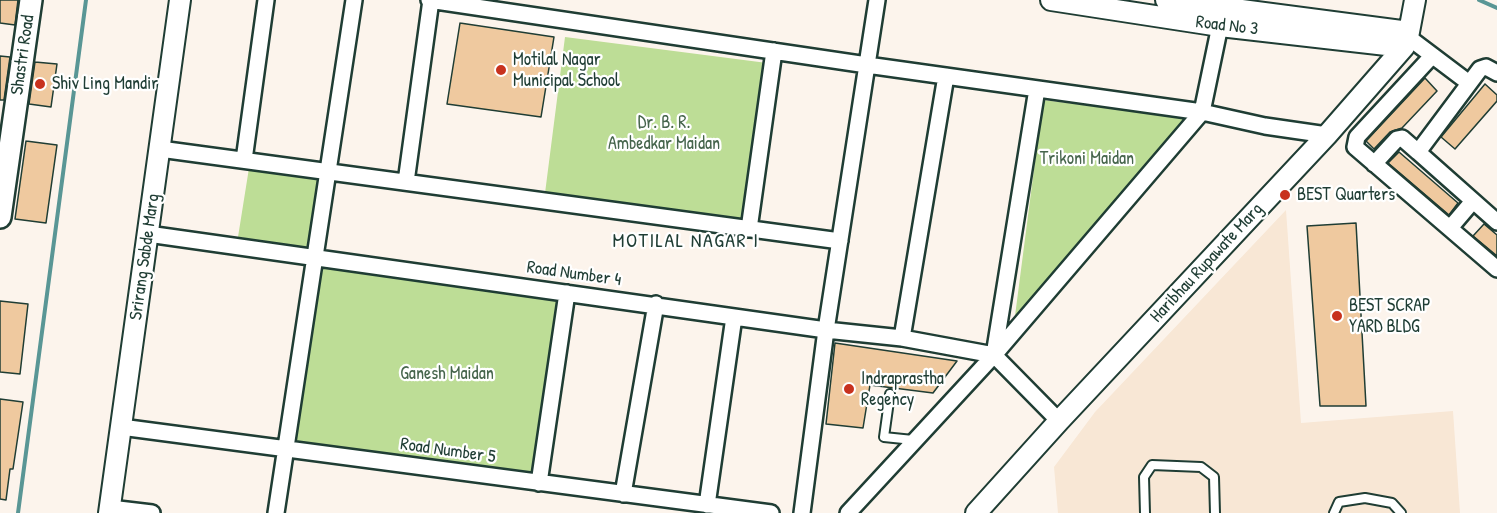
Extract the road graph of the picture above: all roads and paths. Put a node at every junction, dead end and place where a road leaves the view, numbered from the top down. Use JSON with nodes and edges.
{"nodes":[{"id":1,"x":31,"y":0,"type":"edge"},
{"id":2,"x":180,"y":0,"type":"edge"},
{"id":3,"x":188,"y":0,"type":"edge"},
{"id":4,"x":266,"y":0,"type":"edge"},
{"id":5,"x":354,"y":0,"type":"edge"},
{"id":6,"x":430,"y":0,"type":"edge"},
{"id":7,"x":878,"y":0,"type":"edge"},
{"id":8,"x":1051,"y":0,"type":"edge"},
{"id":9,"x":1166,"y":0,"type":"edge"},
{"id":10,"x":1415,"y":0,"type":"edge"},
{"id":11,"x":1223,"y":11,"type":"edge"},
{"id":12,"x":1407,"y":39,"type":"junction"},
{"id":13,"x":774,"y":51,"type":"junction"},
{"id":14,"x":1432,"y":56,"type":"junction"},
{"id":15,"x":867,"y":65,"type":"junction"},
{"id":16,"x":1497,"y":73,"type":"edge"},
{"id":17,"x":946,"y":76,"type":"junction"},
{"id":18,"x":1469,"y":83,"type":"junction"},
{"id":19,"x":1037,"y":88,"type":"junction"},
{"id":20,"x":1202,"y":112,"type":"junction"},
{"id":21,"x":1327,"y":135,"type":"junction"},
{"id":22,"x":164,"y":150,"type":"junction"},
{"id":23,"x":1418,"y":152,"type":"junction"},
{"id":24,"x":244,"y":160,"type":"junction"},
{"id":25,"x":1374,"y":164,"type":"junction"},
{"id":26,"x":328,"y":172,"type":"junction"},
{"id":27,"x":406,"y":182,"type":"junction"},
{"id":28,"x":1473,"y":201,"type":"junction"},
{"id":29,"x":0,"y":217,"type":"edge"},
{"id":30,"x":1497,"y":222,"type":"edge"},
{"id":31,"x":1450,"y":228,"type":"junction"},
{"id":32,"x":749,"y":229,"type":"junction"},
{"id":33,"x":153,"y":235,"type":"junction"},
{"id":34,"x":840,"y":241,"type":"junction"},
{"id":35,"x":315,"y":258,"type":"junction"},
{"id":36,"x":1497,"y":269,"type":"edge"},
{"id":37,"x":567,"y":293,"type":"junction"},
{"id":38,"x":656,"y":304,"type":"junction"},
{"id":39,"x":734,"y":317,"type":"junction"},
{"id":40,"x":826,"y":330,"type":"junction"},
{"id":41,"x":902,"y":339,"type":"junction"},
{"id":42,"x":994,"y":355,"type":"junction"},
{"id":43,"x":890,"y":394,"type":"dead end"},
{"id":44,"x":1059,"y":421,"type":"junction"},
{"id":45,"x":125,"y":428,"type":"junction"},
{"id":46,"x":915,"y":441,"type":"junction"},
{"id":47,"x":286,"y":449,"type":"junction"},
{"id":48,"x":539,"y":483,"type":"junction"},
{"id":49,"x":623,"y":494,"type":"junction"},
{"id":50,"x":707,"y":505,"type":"junction"},
{"id":51,"x":114,"y":511,"type":"edge"},
{"id":52,"x":152,"y":513,"type":"edge"},
{"id":53,"x":276,"y":513,"type":"edge"},
{"id":54,"x":771,"y":513,"type":"edge"},
{"id":55,"x":802,"y":513,"type":"edge"},
{"id":56,"x":848,"y":513,"type":"edge"},
{"id":57,"x":976,"y":513,"type":"edge"},
{"id":58,"x":1145,"y":513,"type":"edge"},
{"id":59,"x":1215,"y":513,"type":"edge"},
{"id":60,"x":1334,"y":513,"type":"edge"},
{"id":61,"x":1401,"y":513,"type":"edge"}],
"edges":[{"from":1,"to":29,"type":"main road","name":"Shastri Road"},
{"from":2,"to":22,"type":"street","name":"Srirang Sabde Marg"},
{"from":3,"to":22,"type":"street"},
{"from":4,"to":24,"type":"street"},
{"from":5,"to":26,"type":"street"},
{"from":6,"to":13,"type":"street"},
{"from":6,"to":27,"type":"street"},
{"from":7,"to":15,"type":"street"},
{"from":8,"to":11,"type":"street","name":"Road No 3"},
{"from":9,"to":11,"type":"street"},
{"from":10,"to":12,"type":"street"},
{"from":11,"to":12,"type":"street","name":"Road No 3"},
{"from":11,"to":20,"type":"street"},
{"from":12,"to":14,"type":"street"},
{"from":12,"to":21,"type":"street","name":"Haribhau Rupawate Marg"},
{"from":13,"to":15,"type":"street"},
{"from":13,"to":32,"type":"street"},
{"from":14,"to":18,"type":"street"},
{"from":14,"to":25,"type":"street"},
{"from":15,"to":17,"type":"street"},
{"from":15,"to":34,"type":"street"},
{"from":16,"to":18,"type":"street"},
{"from":17,"to":19,"type":"street"},
{"from":17,"to":41,"type":"street"},
{"from":18,"to":23,"type":"street"},
{"from":19,"to":20,"type":"street"},
{"from":19,"to":42,"type":"street"},
{"from":20,"to":21,"type":"street"},
{"from":20,"to":42,"type":"street"},
{"from":21,"to":44,"type":"street","name":"Haribhau Rupawate Marg"},
{"from":22,"to":24,"type":"street"},
{"from":22,"to":33,"type":"street","name":"Srirang Sabde Marg"},
{"from":23,"to":25,"type":"street"},
{"from":23,"to":28,"type":"street"},
{"from":24,"to":26,"type":"street"},
{"from":25,"to":31,"type":"street"},
{"from":26,"to":27,"type":"street"},
{"from":26,"to":35,"type":"street"},
{"from":27,"to":32,"type":"street"},
{"from":28,"to":30,"type":"street"},
{"from":28,"to":31,"type":"street"},
{"from":31,"to":36,"type":"street"},
{"from":32,"to":34,"type":"street"},
{"from":33,"to":35,"type":"street","name":"Road Number 4"},
{"from":33,"to":45,"type":"street","name":"Srirang Sabde Marg"},
{"from":34,"to":40,"type":"street"},
{"from":35,"to":37,"type":"street","name":"Road Number 4"},
{"from":35,"to":47,"type":"street"},
{"from":37,"to":38,"type":"street","name":"Road Number 4"},
{"from":37,"to":48,"type":"street"},
{"from":38,"to":39,"type":"street","name":"Road Number 4"},
{"from":38,"to":49,"type":"street"},
{"from":39,"to":40,"type":"street","name":"Road Number 4"},
{"from":39,"to":50,"type":"street"},
{"from":40,"to":41,"type":"street","name":"Road Number 4"},
{"from":40,"to":55,"type":"street"},
{"from":41,"to":42,"type":"street","name":"Road Number 4"},
{"from":42,"to":44,"type":"street"},
{"from":42,"to":46,"type":"street"},
{"from":43,"to":46,"type":"lane"},
{"from":44,"to":57,"type":"street","name":"Haribhau Rupawate Marg"},
{"from":45,"to":47,"type":"street","name":"Road Number 5"},
{"from":45,"to":51,"type":"street","name":"Srirang Sabde Marg"},
{"from":46,"to":56,"type":"street"},
{"from":47,"to":48,"type":"street","name":"Road Number 5"},
{"from":47,"to":53,"type":"street"},
{"from":48,"to":49,"type":"street","name":"Road Number 5"},
{"from":49,"to":50,"type":"street","name":"Road Number 5"},
{"from":50,"to":54,"type":"street","name":"Road Number 5"},
{"from":51,"to":52,"type":"street"},
{"from":58,"to":59,"type":"lane"},
{"from":60,"to":61,"type":"lane"}]}
